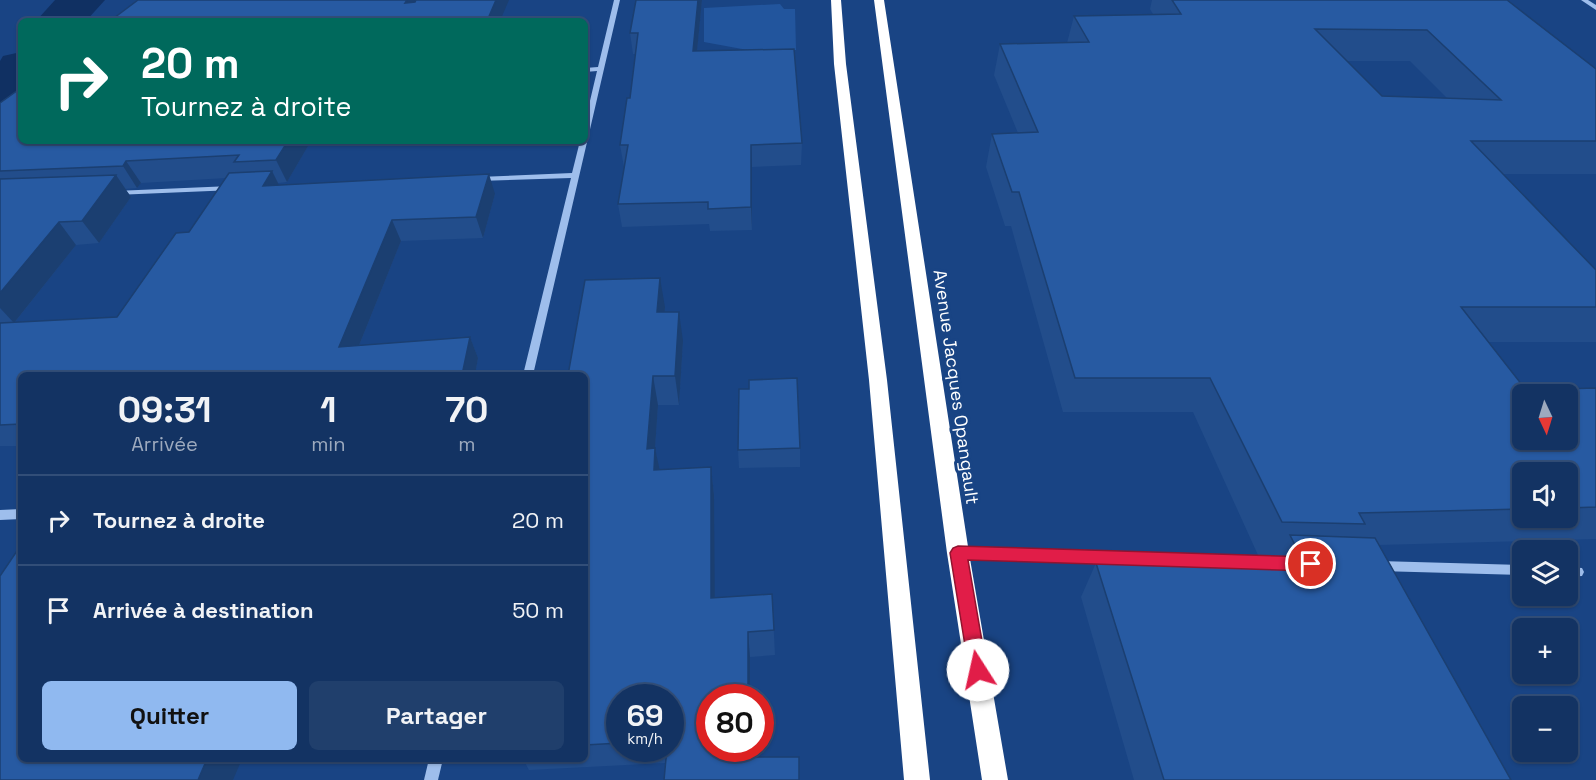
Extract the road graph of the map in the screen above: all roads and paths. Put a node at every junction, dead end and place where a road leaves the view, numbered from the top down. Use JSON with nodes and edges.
{"nodes":[{"id":1,"x":617,"y":0,"type":"edge"},
{"id":2,"x":836,"y":0,"type":"edge"},
{"id":3,"x":879,"y":0,"type":"edge"},
{"id":4,"x":1584,"y":0,"type":"edge"},
{"id":5,"x":1596,"y":8,"type":"edge"},
{"id":6,"x":601,"y":69,"type":"junction"},
{"id":7,"x":588,"y":70,"type":"edge"},
{"id":8,"x":588,"y":127,"type":"edge"},
{"id":9,"x":584,"y":144,"type":"edge"},
{"id":10,"x":576,"y":175,"type":"junction"},
{"id":11,"x":470,"y":179,"type":"edge"},
{"id":12,"x":245,"y":188,"type":"edge"},
{"id":13,"x":105,"y":194,"type":"edge"},
{"id":14,"x":529,"y":372,"type":"edge"},
{"id":15,"x":18,"y":514,"type":"edge"},
{"id":16,"x":0,"y":515,"type":"edge"},
{"id":17,"x":958,"y":553,"type":"junction"},
{"id":18,"x":1299,"y":563,"type":"edge"},
{"id":19,"x":1370,"y":566,"type":"edge"},
{"id":20,"x":1512,"y":570,"type":"edge"},
{"id":21,"x":435,"y":762,"type":"edge"},
{"id":22,"x":431,"y":780,"type":"edge"},
{"id":23,"x":916,"y":780,"type":"edge"},
{"id":24,"x":995,"y":780,"type":"edge"}],
"edges":[{"from":1,"to":6,"type":"street"},
{"from":2,"to":23,"type":"highway"},
{"from":3,"to":17,"type":"highway","name":"Avenue Jacques Opangault"},
{"from":4,"to":5,"type":"street"},
{"from":6,"to":7,"type":"street"},
{"from":6,"to":8,"type":"street"},
{"from":9,"to":10,"type":"street"},
{"from":10,"to":11,"type":"street"},
{"from":10,"to":14,"type":"street"},
{"from":12,"to":13,"type":"street"},
{"from":15,"to":16,"type":"street"},
{"from":17,"to":18,"type":"street"},
{"from":17,"to":24,"type":"highway","name":"Avenue Jacques Opangault"},
{"from":19,"to":20,"type":"street"},
{"from":21,"to":22,"type":"street"}]}
